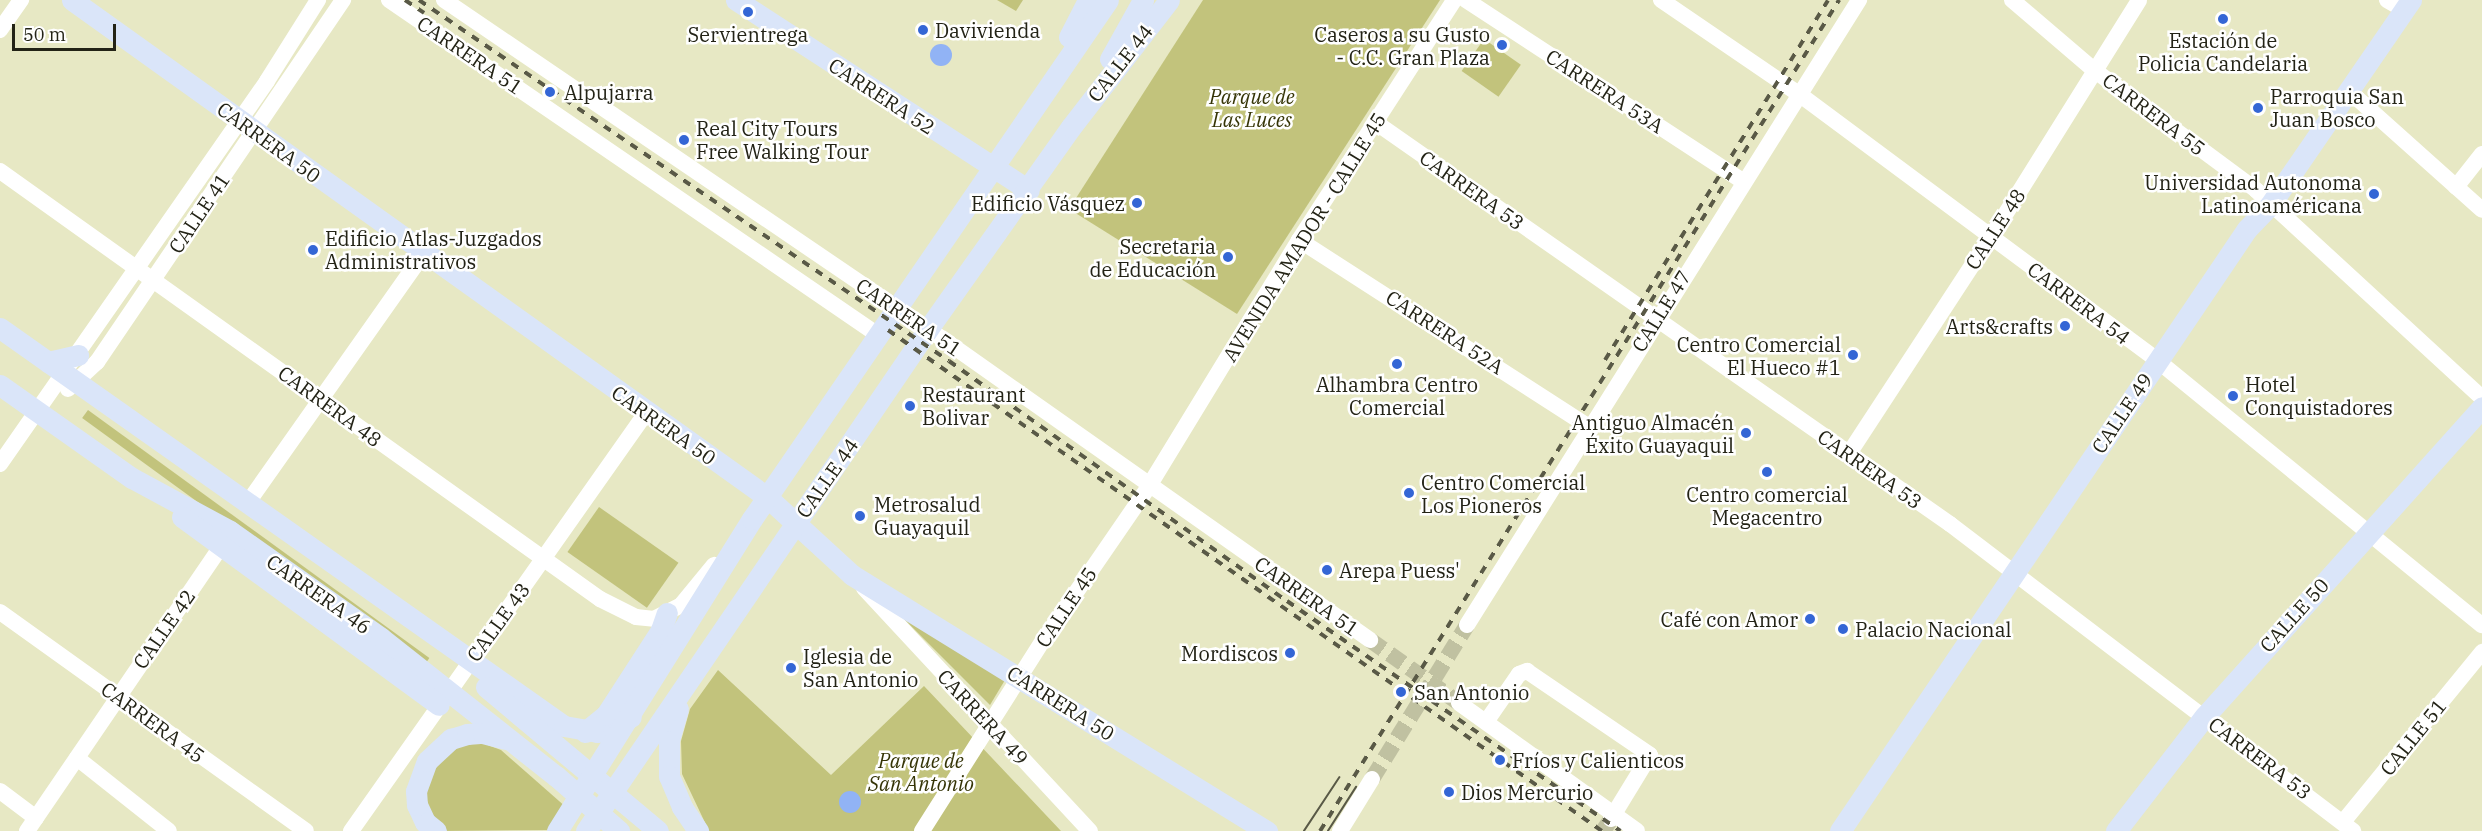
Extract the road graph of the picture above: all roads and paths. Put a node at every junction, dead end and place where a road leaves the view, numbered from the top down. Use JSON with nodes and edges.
{"nodes":[{"id":1,"x":21,"y":0,"type":"edge"},
{"id":2,"x":72,"y":0,"type":"edge"},
{"id":3,"x":318,"y":0,"type":"edge"},
{"id":4,"x":343,"y":0,"type":"edge"},
{"id":5,"x":389,"y":0,"type":"edge"},
{"id":6,"x":444,"y":0,"type":"edge"},
{"id":7,"x":736,"y":0,"type":"edge"},
{"id":8,"x":1088,"y":0,"type":"edge"},
{"id":9,"x":1108,"y":0,"type":"edge"},
{"id":10,"x":1143,"y":0,"type":"edge"},
{"id":11,"x":1169,"y":0,"type":"edge"},
{"id":12,"x":1454,"y":0,"type":"edge"},
{"id":13,"x":1466,"y":0,"type":"edge"},
{"id":14,"x":1661,"y":0,"type":"edge"},
{"id":15,"x":1859,"y":0,"type":"edge"},
{"id":16,"x":2012,"y":0,"type":"edge"},
{"id":17,"x":2139,"y":0,"type":"edge"},
{"id":18,"x":2400,"y":3,"type":"edge"},
{"id":19,"x":0,"y":30,"type":"edge"},
{"id":20,"x":2094,"y":70,"type":"junction"},
{"id":21,"x":2349,"y":90,"type":"junction"},
{"id":22,"x":1799,"y":94,"type":"junction"},
{"id":23,"x":1034,"y":106,"type":"junction"},
{"id":24,"x":1375,"y":122,"type":"junction"},
{"id":25,"x":248,"y":126,"type":"junction"},
{"id":26,"x":1071,"y":127,"type":"junction"},
{"id":27,"x":2482,"y":154,"type":"edge"},
{"id":28,"x":994,"y":169,"type":"junction"},
{"id":29,"x":0,"y":171,"type":"edge"},
{"id":30,"x":1743,"y":181,"type":"junction"},
{"id":31,"x":2456,"y":187,"type":"junction"},
{"id":32,"x":1029,"y":190,"type":"junction"},
{"id":33,"x":2270,"y":205,"type":"junction"},
{"id":34,"x":2482,"y":210,"type":"edge"},
{"id":35,"x":1991,"y":237,"type":"junction"},
{"id":36,"x":1299,"y":240,"type":"junction"},
{"id":37,"x":424,"y":253,"type":"junction"},
{"id":38,"x":137,"y":268,"type":"junction"},
{"id":39,"x":153,"y":280,"type":"junction"},
{"id":40,"x":896,"y":308,"type":"junction"},
{"id":41,"x":1657,"y":317,"type":"junction"},
{"id":42,"x":0,"y":328,"type":"edge"},
{"id":43,"x":928,"y":329,"type":"junction"},
{"id":44,"x":878,"y":335,"type":"junction"},
{"id":45,"x":78,"y":355,"type":"joint"},
{"id":46,"x":2158,"y":361,"type":"junction"},
{"id":47,"x":63,"y":373,"type":"junction"},
{"id":48,"x":0,"y":385,"type":"edge"},
{"id":49,"x":2482,"y":398,"type":"edge"},
{"id":50,"x":321,"y":399,"type":"junction"},
{"id":51,"x":2482,"y":407,"type":"edge"},
{"id":52,"x":39,"y":412,"type":"junction"},
{"id":53,"x":646,"y":413,"type":"junction"},
{"id":54,"x":1589,"y":427,"type":"junction"},
{"id":55,"x":1848,"y":455,"type":"junction"},
{"id":56,"x":0,"y":464,"type":"edge"},
{"id":57,"x":132,"y":478,"type":"junction"},
{"id":58,"x":1152,"y":481,"type":"junction"},
{"id":59,"x":766,"y":497,"type":"junction"},
{"id":60,"x":251,"y":511,"type":"junction"},
{"id":61,"x":752,"y":519,"type":"junction"},
{"id":62,"x":796,"y":521,"type":"junction"},
{"id":63,"x":2367,"y":534,"type":"junction"},
{"id":64,"x":221,"y":546,"type":"junction"},
{"id":65,"x":544,"y":559,"type":"junction"},
{"id":66,"x":2014,"y":572,"type":"junction"},
{"id":67,"x":852,"y":575,"type":"junction"},
{"id":68,"x":667,"y":613,"type":"junction"},
{"id":69,"x":2,"y":617,"type":"edge"},
{"id":70,"x":1467,"y":625,"type":"tunnel mouth"},
{"id":71,"x":2482,"y":625,"type":"edge"},
{"id":72,"x":1370,"y":640,"type":"tunnel mouth"},
{"id":73,"x":2482,"y":652,"type":"edge"},
{"id":74,"x":471,"y":659,"type":"junction"},
{"id":75,"x":1020,"y":678,"type":"junction"},
{"id":76,"x":688,"y":683,"type":"junction"},
{"id":77,"x":117,"y":696,"type":"junction"},
{"id":78,"x":1459,"y":703,"type":"tunnel mouth"},
{"id":79,"x":439,"y":705,"type":"junction"},
{"id":80,"x":632,"y":716,"type":"junction"},
{"id":81,"x":2205,"y":716,"type":"junction"},
{"id":82,"x":1486,"y":722,"type":"junction"},
{"id":83,"x":990,"y":725,"type":"junction"},
{"id":84,"x":584,"y":732,"type":"junction"},
{"id":85,"x":513,"y":743,"type":"junction"},
{"id":86,"x":77,"y":758,"type":"junction"},
{"id":87,"x":1372,"y":778,"type":"tunnel mouth"},
{"id":88,"x":0,"y":791,"type":"edge"},
{"id":89,"x":1612,"y":816,"type":"junction"},
{"id":90,"x":32,"y":824,"type":"edge"},
{"id":91,"x":284,"y":825,"type":"edge"},
{"id":92,"x":2348,"y":827,"type":"edge"},
{"id":93,"x":557,"y":829,"type":"edge"},
{"id":94,"x":586,"y":830,"type":"edge"},
{"id":95,"x":169,"y":831,"type":"edge"},
{"id":96,"x":306,"y":831,"type":"edge"},
{"id":97,"x":351,"y":831,"type":"edge"},
{"id":98,"x":436,"y":831,"type":"edge"},
{"id":99,"x":619,"y":831,"type":"edge"},
{"id":100,"x":658,"y":831,"type":"edge"},
{"id":101,"x":698,"y":831,"type":"edge"},
{"id":102,"x":922,"y":831,"type":"edge"},
{"id":103,"x":1090,"y":831,"type":"edge"},
{"id":104,"x":1268,"y":831,"type":"edge"},
{"id":105,"x":1340,"y":831,"type":"edge"},
{"id":106,"x":1637,"y":831,"type":"edge"},
{"id":107,"x":1840,"y":831,"type":"edge"},
{"id":108,"x":2116,"y":831,"type":"edge"}],
"edges":[{"from":1,"to":19,"type":"street"},
{"from":2,"to":25,"type":"main road","name":"CARRERA 50"},
{"from":3,"to":25,"type":"street","name":"CALLE 41"},
{"from":4,"to":25,"type":"street","name":"CALLE 41"},
{"from":5,"to":44,"type":"street","name":"CARRERA 51"},
{"from":6,"to":40,"type":"street","name":"CARRERA 51"},
{"from":7,"to":28,"type":"main road","name":"CARRERA 52"},
{"from":8,"to":23,"type":"main road","name":"CALLE 44"},
{"from":9,"to":23,"type":"main road","name":"CALLE 44"},
{"from":10,"to":26,"type":"main road","name":"CALLE 44"},
{"from":11,"to":26,"type":"main road","name":"CALLE 44"},
{"from":12,"to":24,"type":"street","name":"AVENIDA AMADOR - CALLE 45"},
{"from":13,"to":30,"type":"street","name":"CARRERA 53A"},
{"from":14,"to":22,"type":"street","name":"CARRERA 54"},
{"from":15,"to":22,"type":"street","name":"CALLE 47"},
{"from":16,"to":20,"type":"street","name":"CARRERA 55"},
{"from":17,"to":20,"type":"street","name":"CALLE 48"},
{"from":18,"to":21,"type":"main road","name":"CALLE 49"},
{"from":20,"to":33,"type":"street","name":"CARRERA 55"},
{"from":20,"to":35,"type":"street","name":"CALLE 48"},
{"from":21,"to":31,"type":"street"},
{"from":21,"to":33,"type":"main road","name":"CALLE 49"},
{"from":22,"to":30,"type":"street","name":"CALLE 47"},
{"from":22,"to":35,"type":"street","name":"CARRERA 54"},
{"from":23,"to":28,"type":"main road","name":"CALLE 44"},
{"from":24,"to":36,"type":"street","name":"AVENIDA AMADOR - CALLE 45"},
{"from":24,"to":41,"type":"street","name":"CARRERA 53"},
{"from":25,"to":37,"type":"main road","name":"CARRERA 50"},
{"from":25,"to":38,"type":"street","name":"CALLE 41"},
{"from":25,"to":39,"type":"street","name":"CALLE 41"},
{"from":26,"to":32,"type":"main road","name":"CALLE 44"},
{"from":27,"to":31,"type":"street"},
{"from":28,"to":32,"type":"main road","name":"CARRERA 52"},
{"from":28,"to":40,"type":"main road","name":"CALLE 44"},
{"from":29,"to":38,"type":"street","name":"CARRERA 48"},
{"from":30,"to":41,"type":"street","name":"CALLE 47"},
{"from":31,"to":34,"type":"street"},
{"from":32,"to":43,"type":"main road","name":"CALLE 44"},
{"from":33,"to":46,"type":"main road","name":"CALLE 49"},
{"from":33,"to":49,"type":"street","name":"CARRERA 55"},
{"from":35,"to":46,"type":"street","name":"CARRERA 54"},
{"from":35,"to":55,"type":"street","name":"CALLE 48"},
{"from":36,"to":54,"type":"street","name":"CARRERA 52A"},
{"from":36,"to":58,"type":"street","name":"AVENIDA AMADOR - CALLE 45"},
{"from":37,"to":50,"type":"street"},
{"from":37,"to":53,"type":"main road","name":"CARRERA 50"},
{"from":38,"to":39,"type":"street","name":"CARRERA 48"},
{"from":38,"to":45,"type":"street","name":"CALLE 41"},
{"from":39,"to":47,"type":"street","name":"CALLE 41"},
{"from":39,"to":50,"type":"street","name":"CARRERA 48"},
{"from":40,"to":43,"type":"street","name":"CARRERA 51"},
{"from":40,"to":44,"type":"main road","name":"CALLE 44"},
{"from":41,"to":54,"type":"street","name":"CALLE 47"},
{"from":41,"to":55,"type":"street","name":"CARRERA 53"},
{"from":42,"to":47,"type":"main road","name":"CARRERA 46"},
{"from":43,"to":58,"type":"street","name":"CARRERA 51"},
{"from":43,"to":62,"type":"main road","name":"CALLE 44"},
{"from":44,"to":59,"type":"main road","name":"CALLE 44"},
{"from":45,"to":47,"type":"main road"},
{"from":46,"to":63,"type":"street","name":"CARRERA 54"},
{"from":46,"to":66,"type":"main road","name":"CALLE 49"},
{"from":47,"to":52,"type":"street","name":"CALLE 41"},
{"from":47,"to":60,"type":"main road","name":"CARRERA 46"},
{"from":48,"to":52,"type":"main road","name":"CARRERA 46"},
{"from":50,"to":60,"type":"street"},
{"from":50,"to":65,"type":"street","name":"CARRERA 48"},
{"from":51,"to":63,"type":"main road","name":"CALLE 50"},
{"from":52,"to":56,"type":"street","name":"CALLE 41"},
{"from":52,"to":57,"type":"main road","name":"CARRERA 46"},
{"from":53,"to":59,"type":"main road","name":"CARRERA 50"},
{"from":53,"to":65,"type":"street","name":"CALLE 43"},
{"from":54,"to":70,"type":"street","name":"CALLE 47"},
{"from":55,"to":66,"type":"street","name":"CARRERA 53"},
{"from":57,"to":64,"type":"main road"},
{"from":57,"to":85,"type":"main road","name":"CARRERA 46"},
{"from":58,"to":72,"type":"street","name":"CARRERA 51"},
{"from":58,"to":75,"type":"street","name":"CALLE 45"},
{"from":59,"to":61,"type":"main road","name":"CALLE 44"},
{"from":59,"to":62,"type":"main road","name":"CARRERA 50"},
{"from":60,"to":74,"type":"main road","name":"CARRERA 46"},
{"from":60,"to":100,"type":"main road","name":"CARRERA 46"},
{"from":61,"to":68,"type":"street","name":"CALLE 44"},
{"from":61,"to":80,"type":"main road","name":"CALLE 44"},
{"from":62,"to":67,"type":"main road","name":"CARRERA 50"},
{"from":62,"to":76,"type":"main road","name":"CALLE 44"},
{"from":63,"to":71,"type":"street","name":"CARRERA 54"},
{"from":63,"to":81,"type":"main road","name":"CALLE 50"},
{"from":64,"to":77,"type":"street","name":"CALLE 42"},
{"from":64,"to":79,"type":"main road"},
{"from":65,"to":68,"type":"street","name":"CARRERA 48"},
{"from":65,"to":74,"type":"street","name":"CALLE 43"},
{"from":66,"to":81,"type":"street","name":"CARRERA 53"},
{"from":66,"to":107,"type":"main road","name":"CALLE 49"},
{"from":67,"to":75,"type":"main road","name":"CARRERA 50"},
{"from":67,"to":83,"type":"street","name":"CARRERA 49"},
{"from":68,"to":84,"type":"main road"},
{"from":69,"to":77,"type":"street","name":"CARRERA 45"},
{"from":73,"to":92,"type":"street","name":"CALLE 51"},
{"from":74,"to":79,"type":"street","name":"CALLE 43"},
{"from":74,"to":84,"type":"main road","name":"CARRERA 46"},
{"from":75,"to":83,"type":"street","name":"CALLE 45"},
{"from":75,"to":104,"type":"main road","name":"CARRERA 50"},
{"from":76,"to":94,"type":"main road","name":"CALLE 44"},
{"from":76,"to":101,"type":"main road"},
{"from":77,"to":86,"type":"street","name":"CALLE 42"},
{"from":77,"to":91,"type":"street","name":"CARRERA 45"},
{"from":78,"to":82,"type":"street"},
{"from":79,"to":97,"type":"street","name":"CALLE 43"},
{"from":80,"to":84,"type":"main road"},
{"from":80,"to":93,"type":"main road","name":"CALLE 44"},
{"from":81,"to":92,"type":"street","name":"CARRERA 53"},
{"from":81,"to":108,"type":"main road","name":"CALLE 50"},
{"from":82,"to":89,"type":"street"},
{"from":82,"to":89,"type":"street"},
{"from":83,"to":102,"type":"street","name":"CALLE 45"},
{"from":83,"to":103,"type":"street","name":"CARRERA 49"},
{"from":85,"to":98,"type":"main road"},
{"from":85,"to":99,"type":"main road","name":"CARRERA 46"},
{"from":86,"to":90,"type":"street","name":"CALLE 42"},
{"from":86,"to":95,"type":"street"},
{"from":87,"to":105,"type":"street"},
{"from":88,"to":90,"type":"street"},
{"from":89,"to":106,"type":"street"},
{"from":91,"to":96,"type":"street","name":"CARRERA 45"}]}
